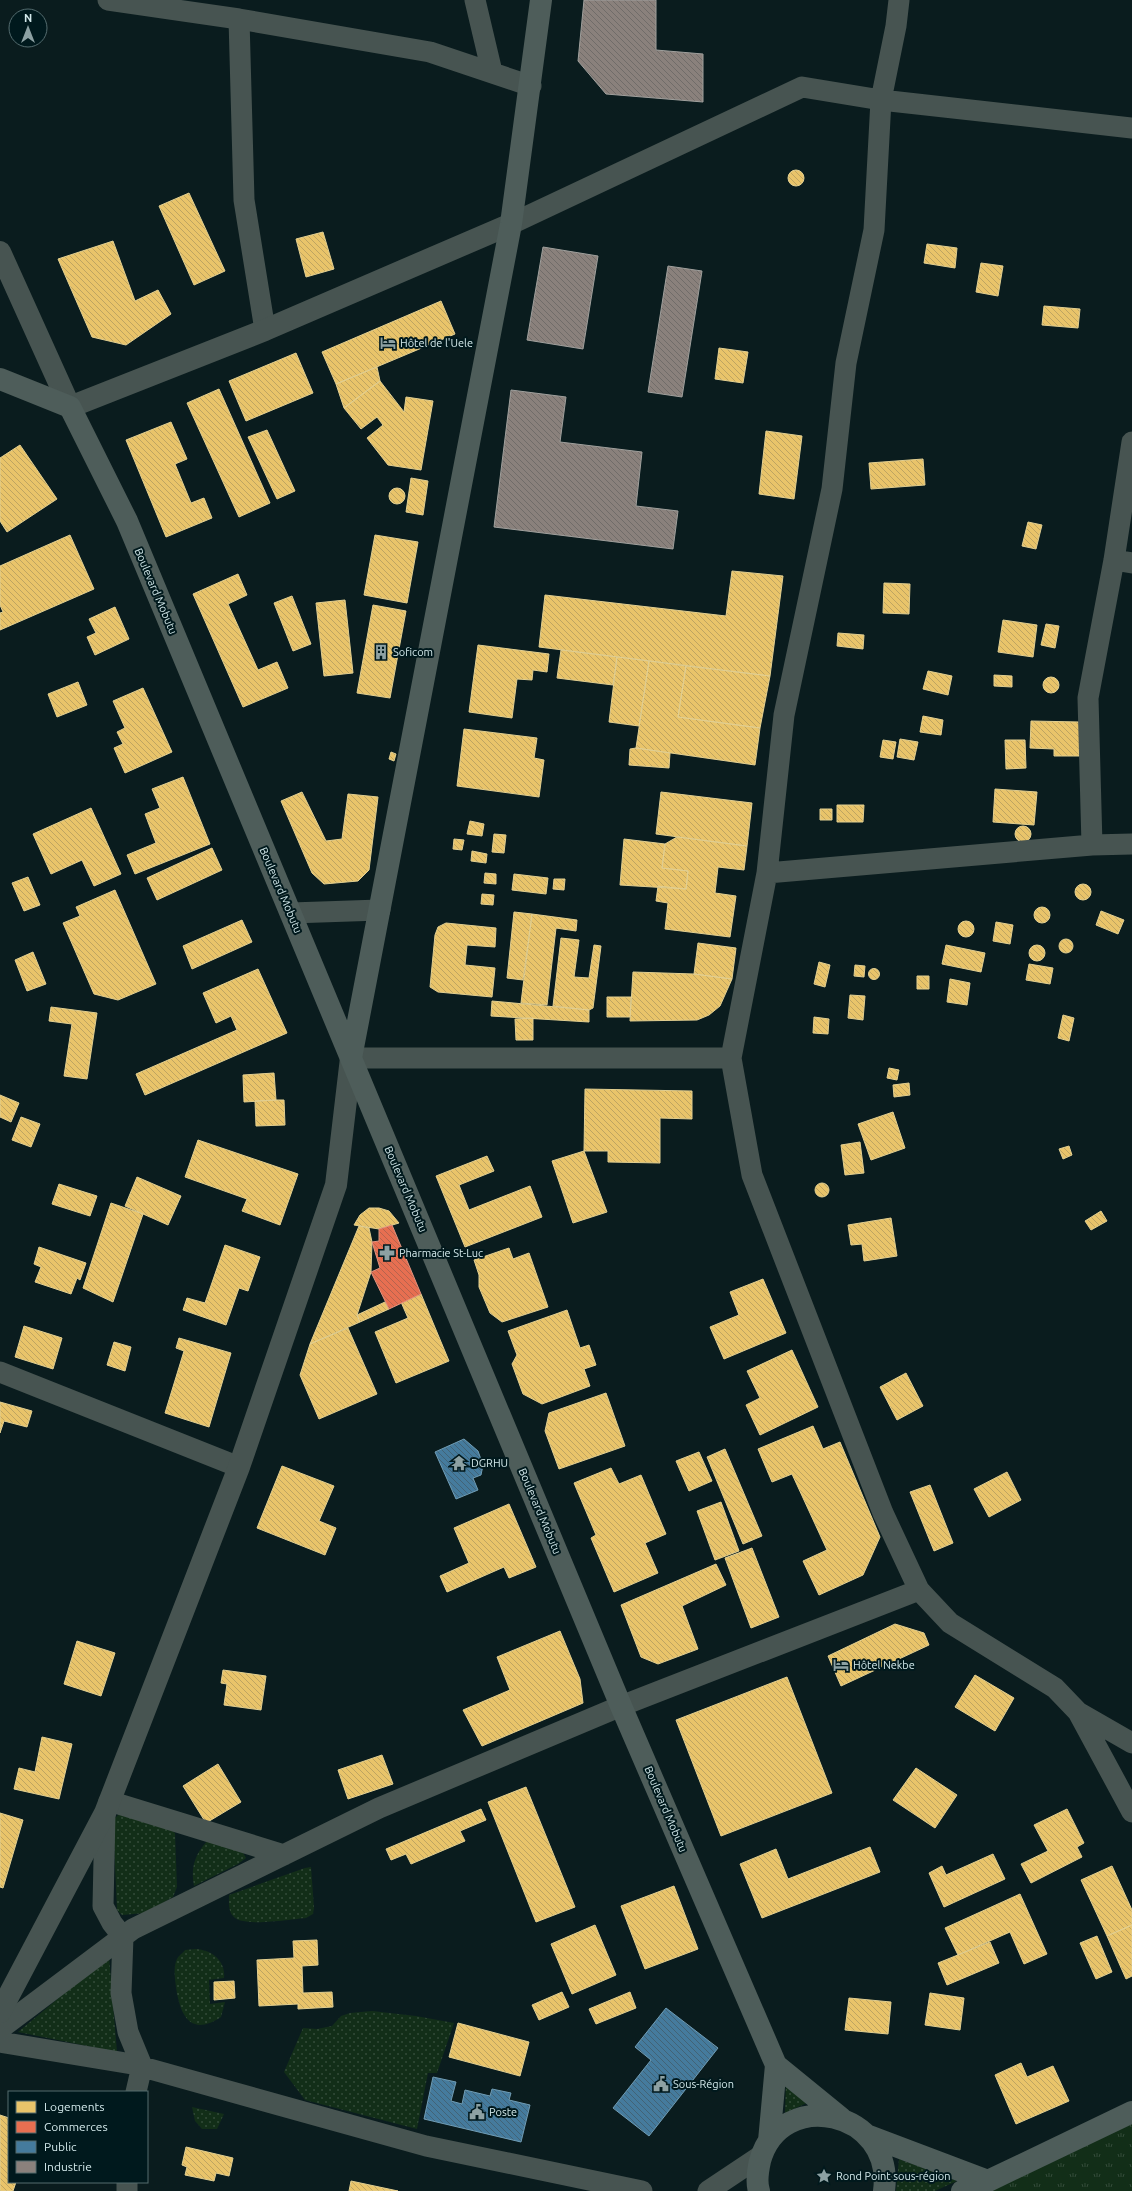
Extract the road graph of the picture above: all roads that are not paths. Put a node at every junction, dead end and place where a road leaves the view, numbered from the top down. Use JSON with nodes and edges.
{"nodes":[{"id":1,"x":108,"y":0,"type":"edge"},
{"id":2,"x":475,"y":0,"type":"edge"},
{"id":3,"x":541,"y":0,"type":"edge"},
{"id":4,"x":900,"y":0,"type":"edge"},
{"id":5,"x":239,"y":19,"type":"junction"},
{"id":6,"x":492,"y":72,"type":"junction"},
{"id":7,"x":531,"y":86,"type":"junction"},
{"id":8,"x":881,"y":100,"type":"junction"},
{"id":9,"x":1132,"y":128,"type":"edge"},
{"id":10,"x":511,"y":224,"type":"junction"},
{"id":11,"x":0,"y":252,"type":"edge"},
{"id":12,"x":265,"y":330,"type":"junction"},
{"id":13,"x":0,"y":379,"type":"edge"},
{"id":14,"x":70,"y":407,"type":"junction"},
{"id":15,"x":1132,"y":442,"type":"edge"},
{"id":16,"x":1123,"y":561,"type":"edge"},
{"id":17,"x":1132,"y":844,"type":"edge"},
{"id":18,"x":1092,"y":845,"type":"junction"},
{"id":19,"x":767,"y":873,"type":"junction"},
{"id":20,"x":380,"y":910,"type":"junction"},
{"id":21,"x":290,"y":913,"type":"junction"},
{"id":22,"x":351,"y":1058,"type":"junction"},
{"id":23,"x":731,"y":1058,"type":"junction"},
{"id":24,"x":0,"y":1372,"type":"edge"},
{"id":25,"x":239,"y":1467,"type":"junction"},
{"id":26,"x":919,"y":1590,"type":"junction"},
{"id":27,"x":621,"y":1706,"type":"junction"},
{"id":28,"x":1078,"y":1712,"type":"junction"},
{"id":29,"x":1132,"y":1743,"type":"edge"},
{"id":30,"x":107,"y":1807,"type":"junction"},
{"id":31,"x":1132,"y":1812,"type":"edge"},
{"id":32,"x":284,"y":1854,"type":"junction"},
{"id":33,"x":123,"y":1937,"type":"junction"},
{"id":34,"x":0,"y":2012,"type":"edge"},
{"id":35,"x":0,"y":2029,"type":"edge"},
{"id":36,"x":0,"y":2042,"type":"edge"},
{"id":37,"x":776,"y":2065,"type":"junction"},
{"id":38,"x":142,"y":2066,"type":"junction"},
{"id":39,"x":136,"y":2091,"type":"edge"},
{"id":40,"x":1132,"y":2112,"type":"edge"},
{"id":41,"x":840,"y":2118,"type":"junction"},
{"id":42,"x":869,"y":2136,"type":"junction"},
{"id":43,"x":766,"y":2148,"type":"junction"},
{"id":44,"x":988,"y":2181,"type":"junction"},
{"id":45,"x":642,"y":2191,"type":"edge"},
{"id":46,"x":708,"y":2191,"type":"edge"},
{"id":47,"x":759,"y":2191,"type":"edge"},
{"id":48,"x":884,"y":2191,"type":"edge"},
{"id":49,"x":962,"y":2191,"type":"edge"}],
"edges":[{"from":1,"to":5,"type":"street"},
{"from":2,"to":6,"type":"street"},
{"from":3,"to":7,"type":"main road"},
{"from":4,"to":8,"type":"street"},
{"from":5,"to":6,"type":"street"},
{"from":5,"to":12,"type":"street"},
{"from":6,"to":7,"type":"street"},
{"from":7,"to":10,"type":"main road"},
{"from":8,"to":9,"type":"street"},
{"from":8,"to":10,"type":"street"},
{"from":8,"to":19,"type":"street"},
{"from":10,"to":12,"type":"street"},
{"from":10,"to":20,"type":"main road"},
{"from":11,"to":14,"type":"street"},
{"from":12,"to":14,"type":"street"},
{"from":13,"to":14,"type":"main road"},
{"from":14,"to":21,"type":"main road","name":"Boulevard Mobutu"},
{"from":15,"to":16,"type":"street"},
{"from":16,"to":18,"type":"street"},
{"from":17,"to":18,"type":"street"},
{"from":18,"to":19,"type":"street"},
{"from":19,"to":23,"type":"street"},
{"from":20,"to":21,"type":"street"},
{"from":20,"to":22,"type":"main road"},
{"from":21,"to":22,"type":"main road","name":"Boulevard Mobutu"},
{"from":22,"to":23,"type":"street"},
{"from":22,"to":25,"type":"street"},
{"from":22,"to":27,"type":"main road","name":"Boulevard Mobutu"},
{"from":23,"to":26,"type":"street"},
{"from":24,"to":25,"type":"street"},
{"from":25,"to":30,"type":"street"},
{"from":26,"to":27,"type":"street"},
{"from":26,"to":28,"type":"street"},
{"from":27,"to":32,"type":"street"},
{"from":27,"to":37,"type":"main road","name":"Boulevard Mobutu"},
{"from":28,"to":29,"type":"street"},
{"from":28,"to":31,"type":"street"},
{"from":30,"to":32,"type":"street"},
{"from":30,"to":33,"type":"street"},
{"from":30,"to":34,"type":"street"},
{"from":32,"to":33,"type":"street"},
{"from":33,"to":35,"type":"street"},
{"from":33,"to":38,"type":"street"},
{"from":36,"to":38,"type":"street"},
{"from":37,"to":41,"type":"main road"},
{"from":37,"to":43,"type":"main road"},
{"from":38,"to":39,"type":"street"},
{"from":38,"to":45,"type":"street"},
{"from":40,"to":44,"type":"main road"},
{"from":41,"to":42,"type":"main road"},
{"from":41,"to":43,"type":"main road"},
{"from":42,"to":44,"type":"main road"},
{"from":42,"to":48,"type":"main road"},
{"from":43,"to":46,"type":"street"},
{"from":43,"to":47,"type":"main road"},
{"from":44,"to":49,"type":"main road"}]}
